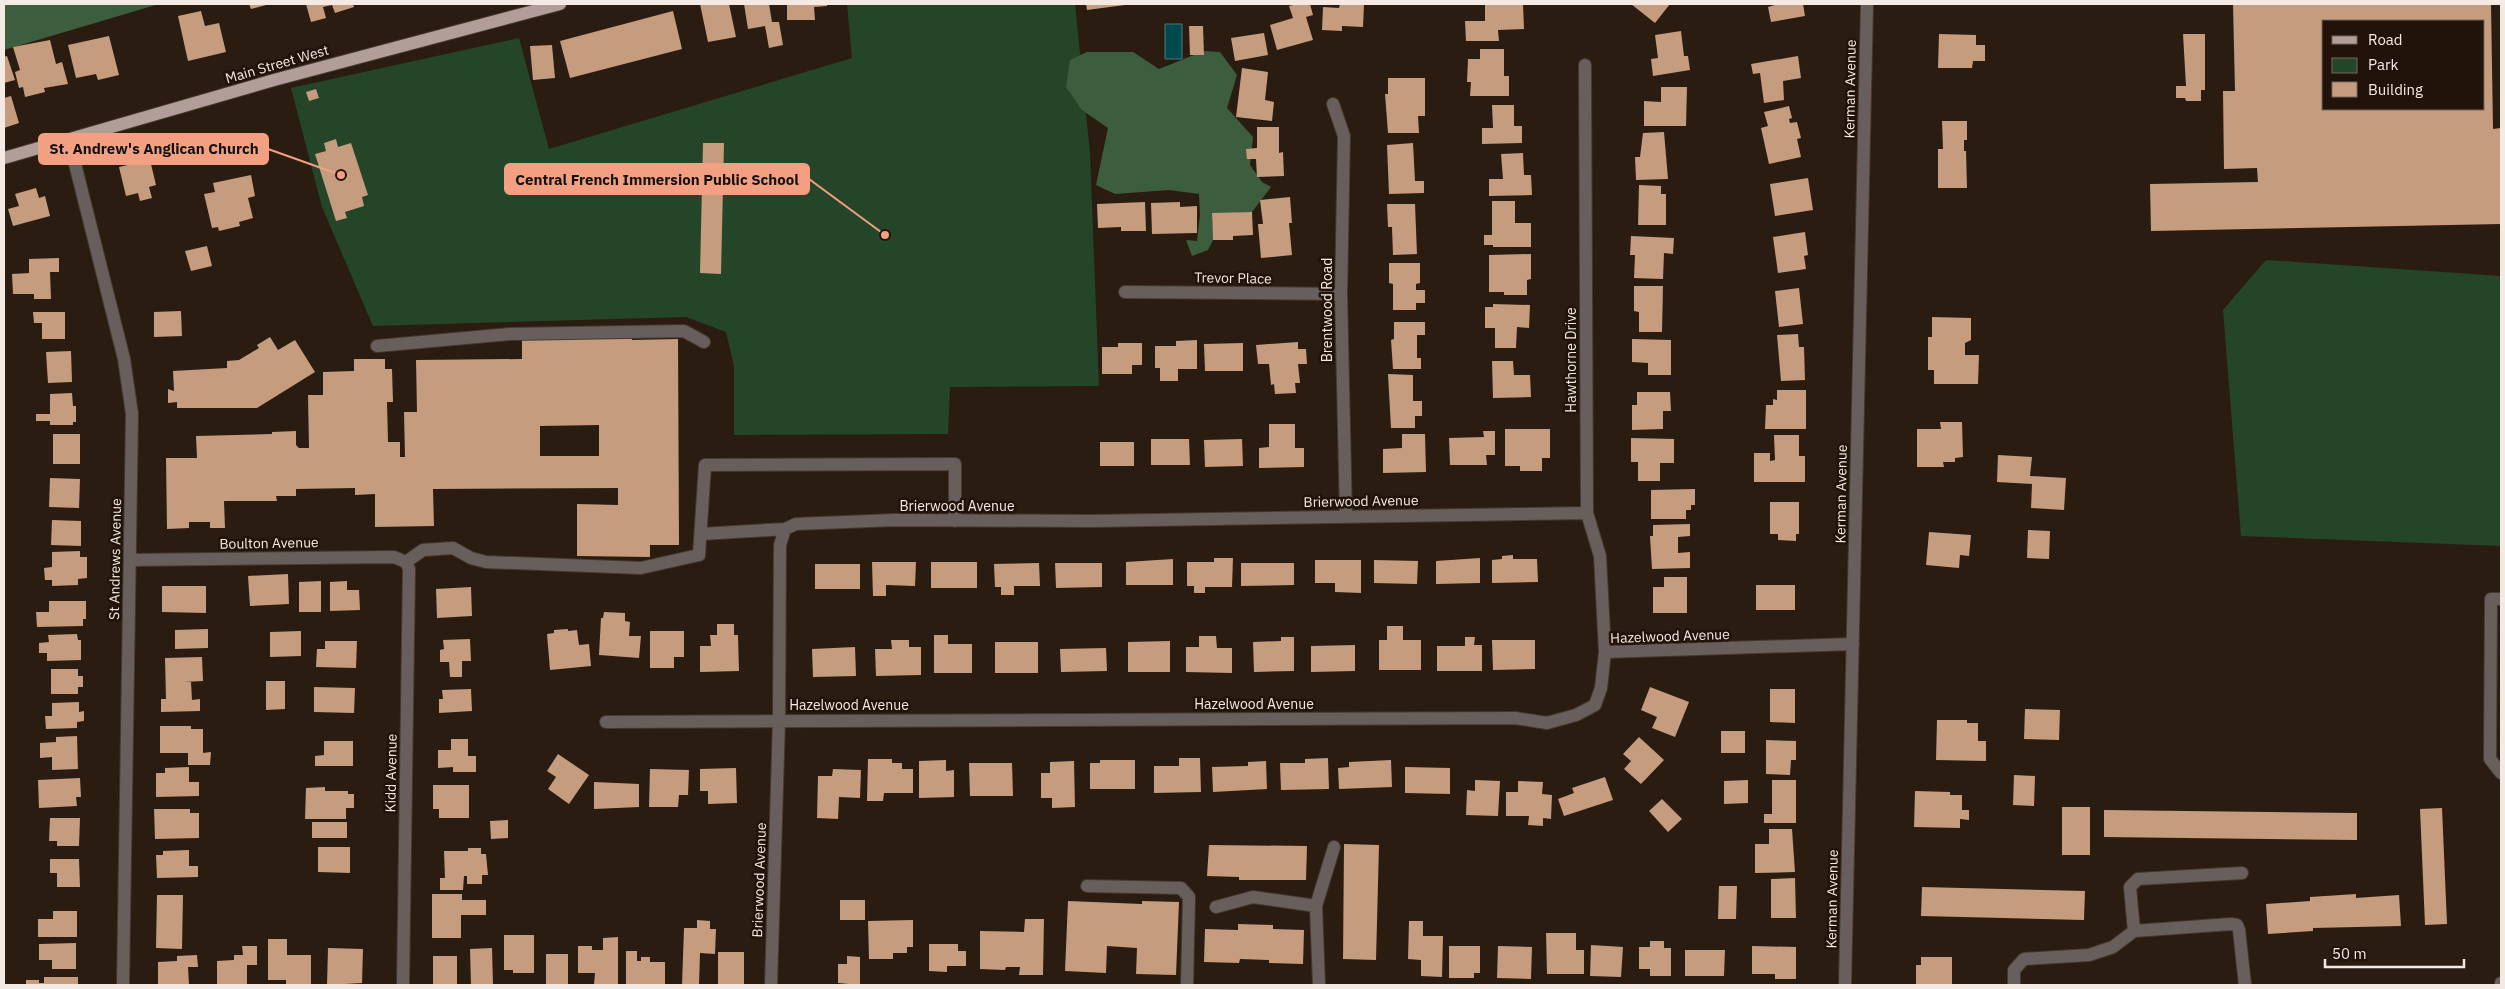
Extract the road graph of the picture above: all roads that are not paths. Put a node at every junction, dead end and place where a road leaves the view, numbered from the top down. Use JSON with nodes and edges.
{"nodes":[{"id":1,"x":560,"y":4,"type":"edge"},
{"id":2,"x":1867,"y":4,"type":"edge"},
{"id":3,"x":1585,"y":65,"type":"dead end"},
{"id":4,"x":1333,"y":104,"type":"dead end"},
{"id":5,"x":69,"y":140,"type":"junction"},
{"id":6,"x":4,"y":158,"type":"edge"},
{"id":7,"x":1125,"y":292,"type":"dead end"},
{"id":8,"x":1341,"y":294,"type":"junction"},
{"id":9,"x":704,"y":342,"type":"dead end"},
{"id":10,"x":377,"y":346,"type":"dead end"},
{"id":11,"x":1587,"y":513,"type":"junction"},
{"id":12,"x":1346,"y":517,"type":"junction"},
{"id":13,"x":955,"y":521,"type":"junction"},
{"id":14,"x":785,"y":529,"type":"junction"},
{"id":15,"x":701,"y":534,"type":"junction"},
{"id":16,"x":130,"y":560,"type":"junction"},
{"id":17,"x":406,"y":562,"type":"junction"},
{"id":18,"x":2501,"y":599,"type":"edge"},
{"id":19,"x":1853,"y":644,"type":"junction"},
{"id":20,"x":1604,"y":652,"type":"junction"},
{"id":21,"x":779,"y":720,"type":"junction"},
{"id":22,"x":606,"y":722,"type":"dead end"},
{"id":23,"x":2501,"y":773,"type":"edge"},
{"id":24,"x":1334,"y":846,"type":"dead end"},
{"id":25,"x":2242,"y":873,"type":"dead end"},
{"id":26,"x":1087,"y":886,"type":"dead end"},
{"id":27,"x":1316,"y":906,"type":"junction"},
{"id":28,"x":1216,"y":907,"type":"dead end"},
{"id":29,"x":2134,"y":931,"type":"junction"},
{"id":30,"x":123,"y":985,"type":"edge"},
{"id":31,"x":403,"y":985,"type":"edge"},
{"id":32,"x":771,"y":985,"type":"edge"},
{"id":33,"x":1187,"y":985,"type":"edge"},
{"id":34,"x":1319,"y":985,"type":"edge"},
{"id":35,"x":1845,"y":985,"type":"edge"},
{"id":36,"x":2014,"y":985,"type":"edge"},
{"id":37,"x":2245,"y":985,"type":"edge"}],
"edges":[{"from":1,"to":5,"type":"main road","name":"Main Street West"},
{"from":2,"to":19,"type":"street","name":"Kerman Avenue"},
{"from":3,"to":11,"type":"street","name":"Hawthorne Drive"},
{"from":4,"to":8,"type":"street","name":"Brentwood Road"},
{"from":5,"to":6,"type":"main road","name":"Main Street West"},
{"from":5,"to":16,"type":"street","name":"St Andrews Avenue"},
{"from":7,"to":8,"type":"street","name":"Trevor Place"},
{"from":8,"to":12,"type":"street","name":"Brentwood Road"},
{"from":9,"to":10,"type":"street"},
{"from":11,"to":12,"type":"street","name":"Brierwood Avenue"},
{"from":11,"to":20,"type":"street","name":"Hawthorne Drive"},
{"from":12,"to":13,"type":"street","name":"Brierwood Avenue"},
{"from":13,"to":14,"type":"street","name":"Brierwood Avenue"},
{"from":13,"to":15,"type":"street"},
{"from":14,"to":15,"type":"street"},
{"from":14,"to":21,"type":"street","name":"Brierwood Avenue"},
{"from":15,"to":17,"type":"street"},
{"from":16,"to":17,"type":"street","name":"Boulton Avenue"},
{"from":16,"to":30,"type":"street","name":"St Andrews Avenue"},
{"from":17,"to":31,"type":"street","name":"Kidd Avenue"},
{"from":18,"to":23,"type":"street"},
{"from":19,"to":20,"type":"street","name":"Hazelwood Avenue"},
{"from":19,"to":35,"type":"street","name":"Kerman Avenue"},
{"from":20,"to":21,"type":"street","name":"Hazelwood Avenue"},
{"from":21,"to":22,"type":"street","name":"Hazelwood Avenue"},
{"from":21,"to":32,"type":"street","name":"Brierwood Avenue"},
{"from":24,"to":27,"type":"street"},
{"from":25,"to":29,"type":"street"},
{"from":26,"to":33,"type":"street"},
{"from":27,"to":28,"type":"street"},
{"from":27,"to":34,"type":"street"},
{"from":29,"to":36,"type":"street"},
{"from":29,"to":37,"type":"street"}]}
